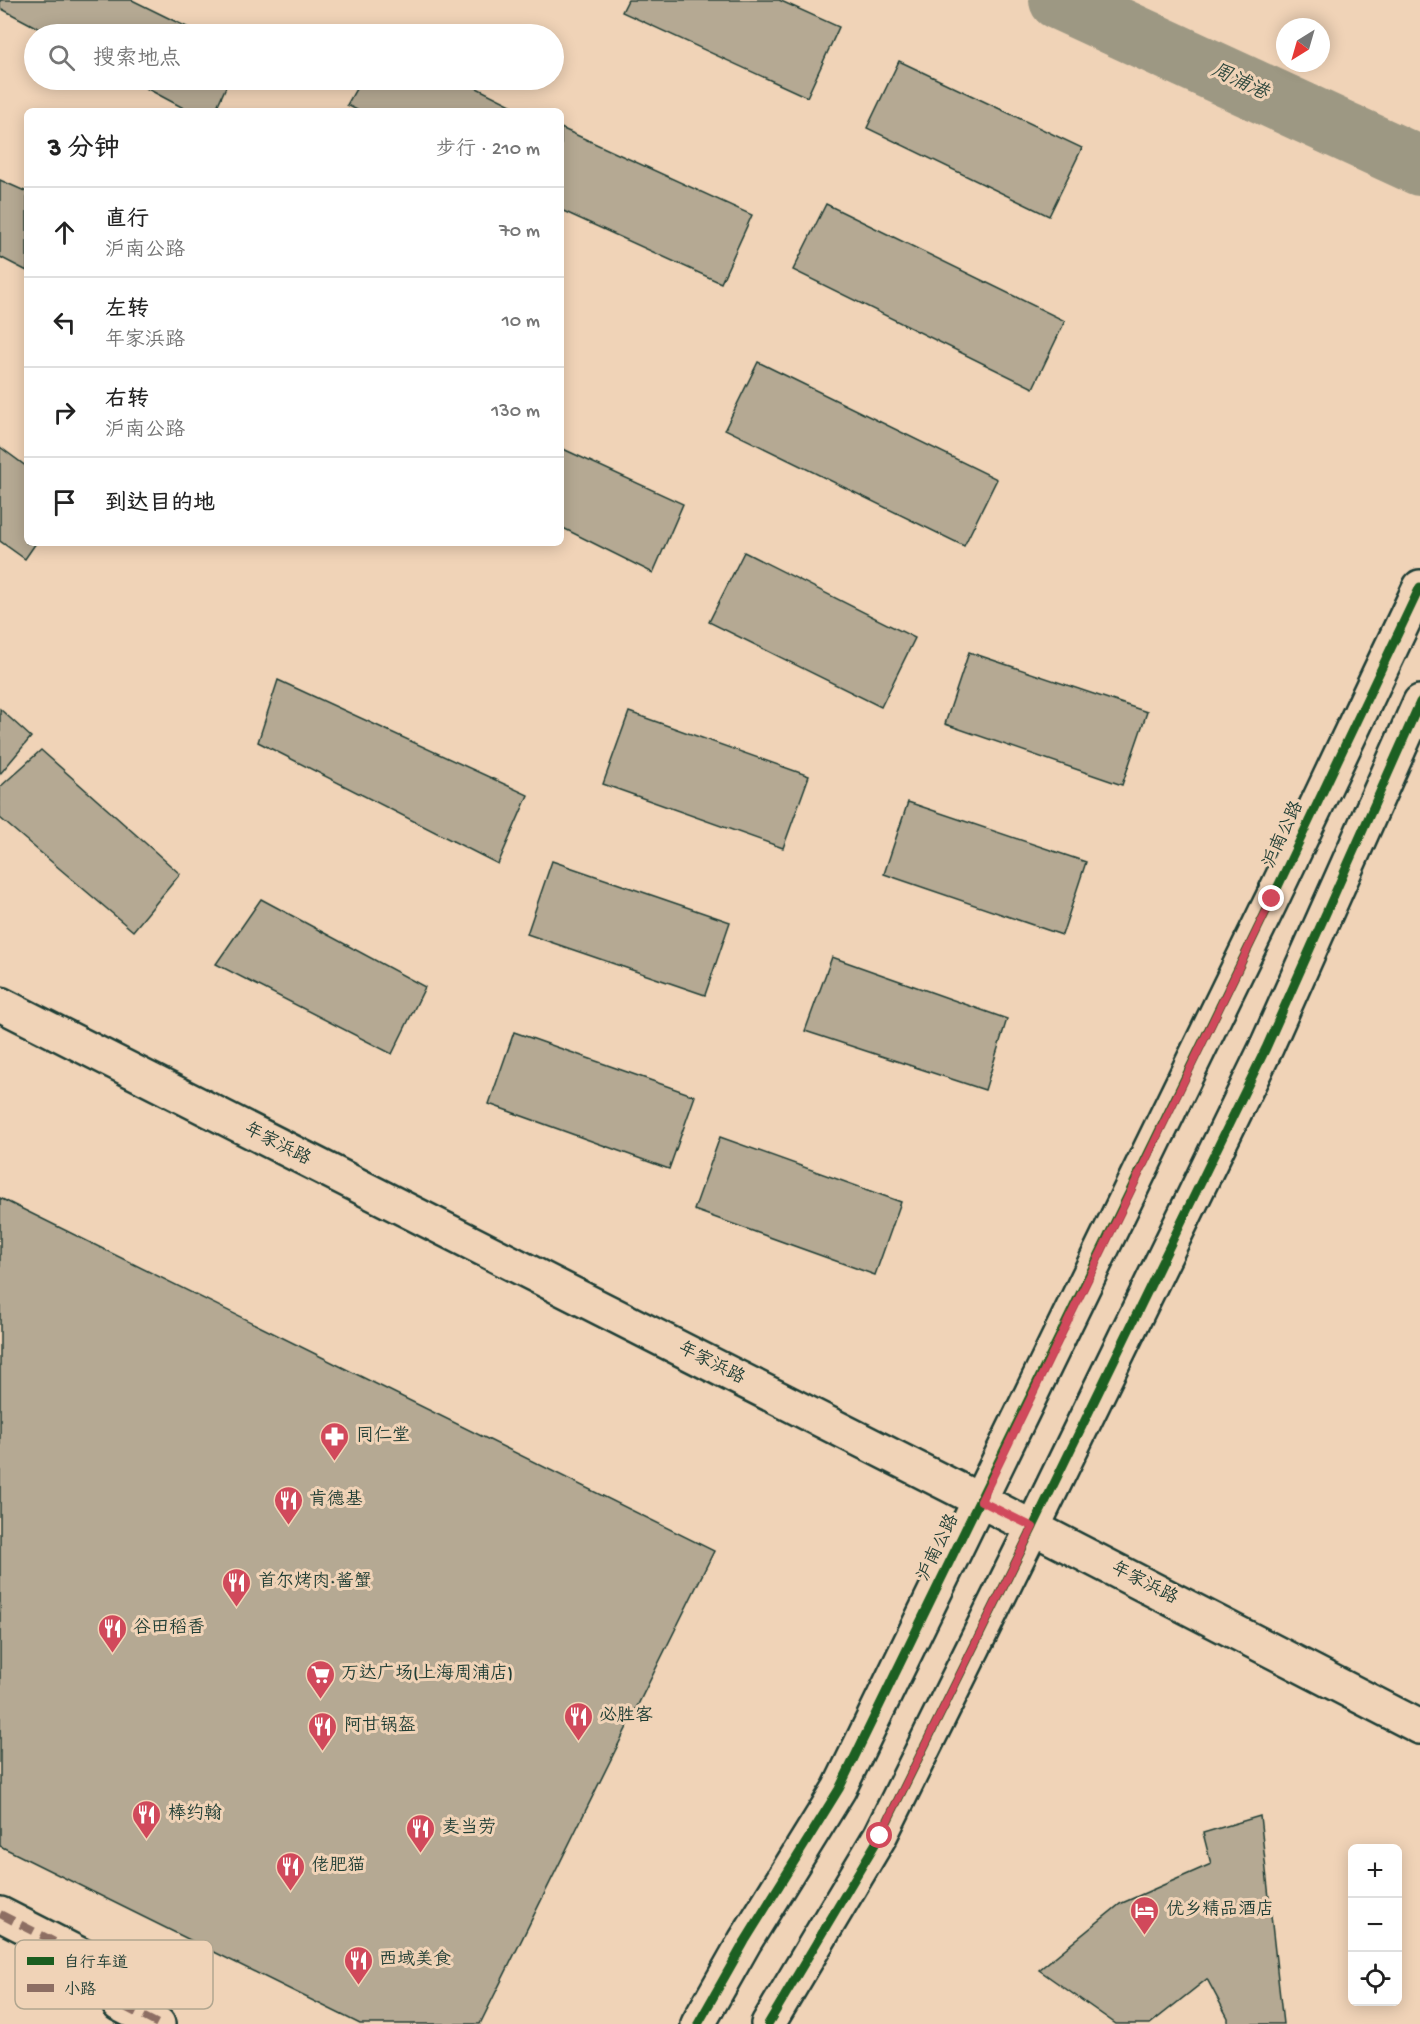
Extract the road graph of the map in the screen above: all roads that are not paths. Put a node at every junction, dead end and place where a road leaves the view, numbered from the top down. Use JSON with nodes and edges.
{"nodes":[{"id":1,"x":1420,"y":587,"type":"edge"},
{"id":2,"x":1420,"y":702,"type":"edge"},
{"id":3,"x":0,"y":1004,"type":"edge"},
{"id":4,"x":981,"y":1501,"type":"junction"},
{"id":5,"x":1033,"y":1527,"type":"junction"},
{"id":6,"x":1420,"y":1727,"type":"edge"},
{"id":7,"x":0,"y":1914,"type":"edge"},
{"id":8,"x":51,"y":1940,"type":"edge"},
{"id":9,"x":128,"y":2009,"type":"edge"},
{"id":10,"x":158,"y":2024,"type":"edge"},
{"id":11,"x":698,"y":2024,"type":"edge"},
{"id":12,"x":768,"y":2024,"type":"edge"}],
"edges":[{"from":1,"to":4,"type":"main road","name":"沪南公路"},
{"from":2,"to":5,"type":"main road"},
{"from":3,"to":4,"type":"main road","name":"年家浜路"},
{"from":4,"to":5,"type":"main road","name":"年家浜路"},
{"from":4,"to":11,"type":"main road","name":"沪南公路"},
{"from":5,"to":6,"type":"main road","name":"年家浜路"},
{"from":5,"to":12,"type":"main road"},
{"from":7,"to":8,"type":"main road"},
{"from":9,"to":10,"type":"main road"}]}
